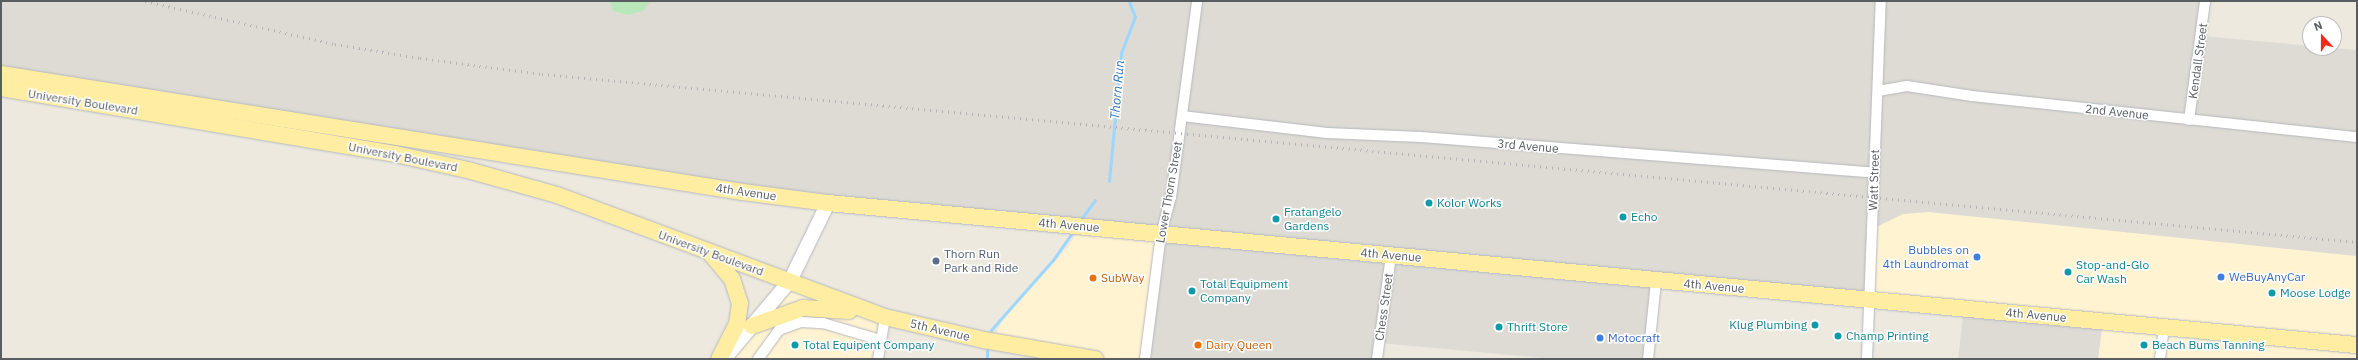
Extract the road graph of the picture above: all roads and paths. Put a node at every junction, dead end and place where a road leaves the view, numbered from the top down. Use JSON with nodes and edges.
{"nodes":[{"id":1,"x":1197,"y":1,"type":"edge"},
{"id":2,"x":1881,"y":1,"type":"edge"},
{"id":3,"x":2205,"y":1,"type":"edge"},
{"id":4,"x":1,"y":74,"type":"edge"},
{"id":5,"x":1,"y":88,"type":"edge"},
{"id":6,"x":1878,"y":91,"type":"junction"},
{"id":7,"x":1182,"y":116,"type":"junction"},
{"id":8,"x":2189,"y":120,"type":"junction"},
{"id":9,"x":2357,"y":137,"type":"edge"},
{"id":10,"x":428,"y":141,"type":"joint"},
{"id":11,"x":444,"y":144,"type":"junction"},
{"id":12,"x":443,"y":164,"type":"junction"},
{"id":13,"x":1874,"y":173,"type":"junction"},
{"id":14,"x":828,"y":203,"type":"junction"},
{"id":15,"x":1161,"y":234,"type":"junction"},
{"id":16,"x":709,"y":252,"type":"junction"},
{"id":17,"x":1391,"y":255,"type":"junction"},
{"id":18,"x":1656,"y":280,"type":"junction"},
{"id":19,"x":790,"y":281,"type":"junction"},
{"id":20,"x":1869,"y":299,"type":"junction"},
{"id":21,"x":885,"y":317,"type":"junction"},
{"id":22,"x":752,"y":326,"type":"junction"},
{"id":23,"x":2164,"y":327,"type":"junction"},
{"id":24,"x":880,"y":340,"type":"junction"},
{"id":25,"x":2357,"y":345,"type":"edge"},
{"id":26,"x":719,"y":359,"type":"edge"},
{"id":27,"x":724,"y":359,"type":"edge"},
{"id":28,"x":758,"y":359,"type":"edge"},
{"id":29,"x":878,"y":359,"type":"edge"},
{"id":30,"x":1095,"y":359,"type":"edge"},
{"id":31,"x":1145,"y":359,"type":"edge"},
{"id":32,"x":1377,"y":359,"type":"edge"},
{"id":33,"x":1648,"y":359,"type":"edge"},
{"id":34,"x":1867,"y":359,"type":"edge"},
{"id":35,"x":2160,"y":359,"type":"edge"}],
"edges":[{"from":1,"to":7,"type":"street","name":"Lower Thorn Street"},
{"from":2,"to":6,"type":"street","name":"Watt Street"},
{"from":3,"to":8,"type":"street","name":"Kendall Street"},
{"from":4,"to":10,"type":"main road","name":"University Boulevard"},
{"from":5,"to":12,"type":"main road","name":"University Boulevard"},
{"from":6,"to":8,"type":"street","name":"2nd Avenue"},
{"from":6,"to":13,"type":"street","name":"Watt Street"},
{"from":7,"to":13,"type":"street","name":"3rd Avenue"},
{"from":7,"to":15,"type":"street","name":"Lower Thorn Street"},
{"from":8,"to":9,"type":"street","name":"2nd Avenue"},
{"from":10,"to":11,"type":"main road","name":"4th Avenue"},
{"from":11,"to":12,"type":"main road"},
{"from":11,"to":14,"type":"main road","name":"4th Avenue"},
{"from":12,"to":16,"type":"main road","name":"University Boulevard"},
{"from":13,"to":20,"type":"street","name":"Watt Street"},
{"from":14,"to":15,"type":"main road","name":"4th Avenue"},
{"from":14,"to":19,"type":"street"},
{"from":15,"to":17,"type":"main road","name":"4th Avenue"},
{"from":15,"to":31,"type":"street","name":"Lower Thorn Street"},
{"from":16,"to":19,"type":"main road","name":"University Boulevard"},
{"from":16,"to":26,"type":"main road"},
{"from":17,"to":18,"type":"main road","name":"4th Avenue"},
{"from":17,"to":32,"type":"street","name":"Chess Street"},
{"from":18,"to":20,"type":"main road","name":"4th Avenue"},
{"from":18,"to":33,"type":"street"},
{"from":19,"to":21,"type":"main road","name":"5th Avenue"},
{"from":19,"to":22,"type":"street"},
{"from":20,"to":23,"type":"main road","name":"4th Avenue"},
{"from":20,"to":34,"type":"street","name":"Watt Street"},
{"from":21,"to":22,"type":"main road"},
{"from":21,"to":24,"type":"street"},
{"from":21,"to":30,"type":"main road","name":"5th Avenue"},
{"from":22,"to":27,"type":"street"},
{"from":23,"to":25,"type":"main road","name":"4th Avenue"},
{"from":23,"to":35,"type":"street"},
{"from":24,"to":28,"type":"street"},
{"from":24,"to":29,"type":"street"}]}
